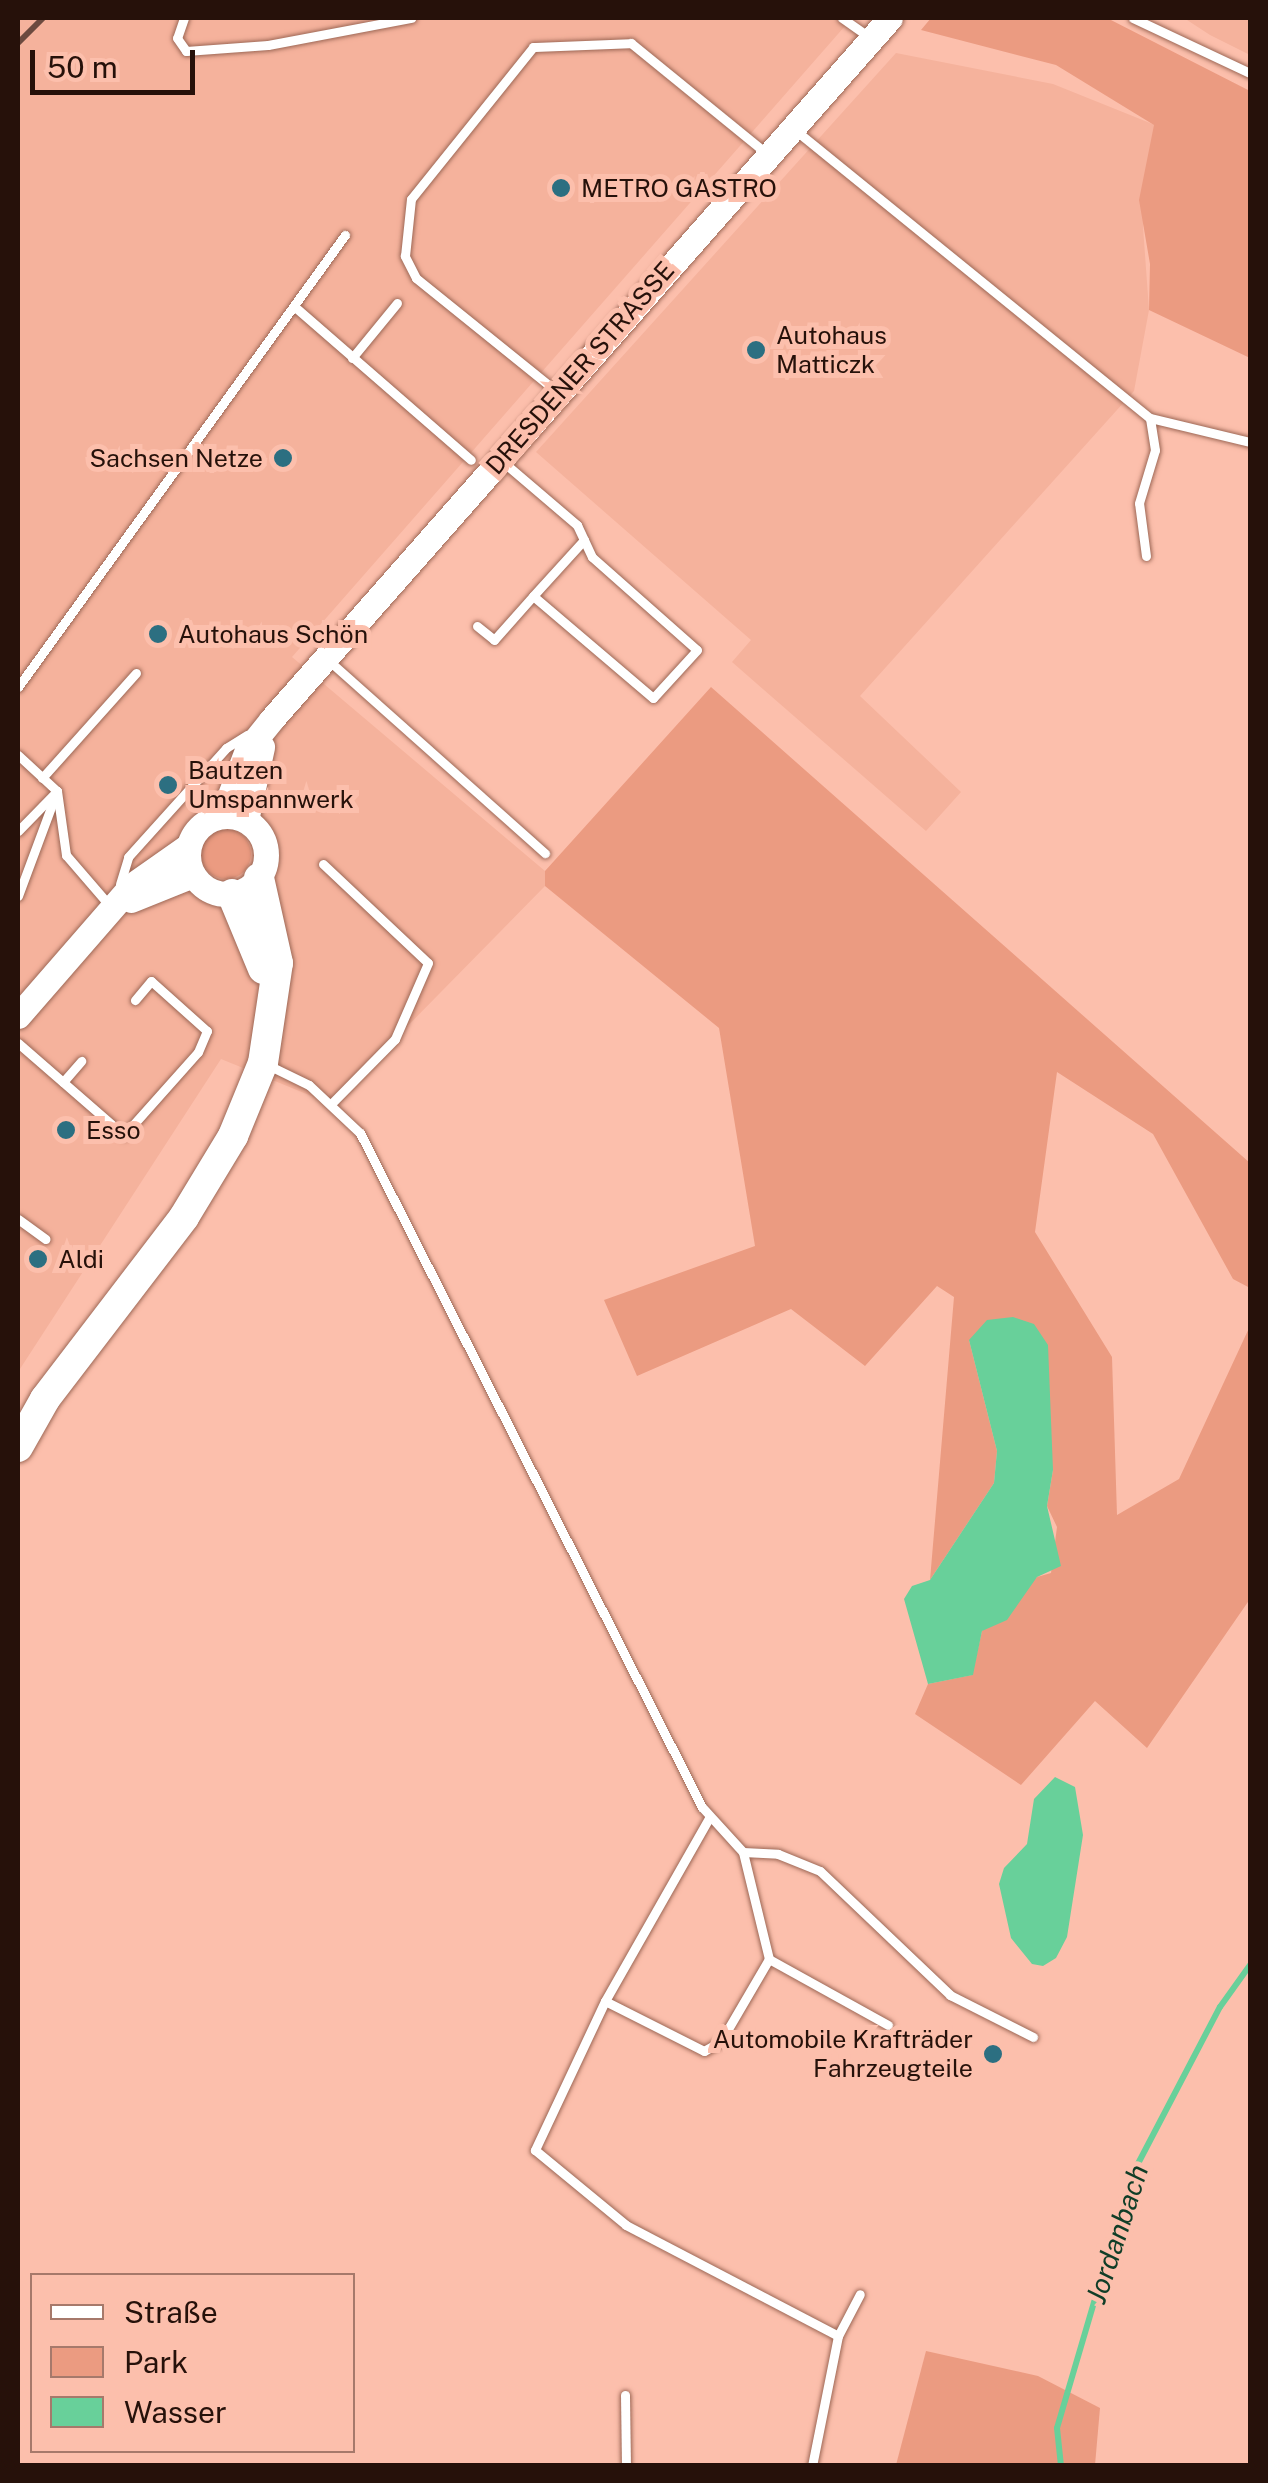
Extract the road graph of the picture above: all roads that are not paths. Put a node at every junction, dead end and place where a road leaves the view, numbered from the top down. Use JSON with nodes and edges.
{"nodes":[{"id":1,"x":184,"y":18,"type":"edge"},
{"id":2,"x":411,"y":18,"type":"edge"},
{"id":3,"x":842,"y":18,"type":"edge"},
{"id":4,"x":890,"y":18,"type":"edge"},
{"id":5,"x":1133,"y":18,"type":"edge"},
{"id":6,"x":871,"y":38,"type":"junction"},
{"id":7,"x":1250,"y":73,"type":"edge"},
{"id":8,"x":792,"y":128,"type":"junction"},
{"id":9,"x":768,"y":155,"type":"junction"},
{"id":10,"x":346,"y":236,"type":"dead end"},
{"id":11,"x":397,"y":303,"type":"dead end"},
{"id":12,"x":295,"y":307,"type":"junction"},
{"id":13,"x":352,"y":358,"type":"junction"},
{"id":14,"x":558,"y":394,"type":"junction"},
{"id":15,"x":410,"y":411,"type":"junction"},
{"id":16,"x":1150,"y":418,"type":"junction"},
{"id":17,"x":402,"y":420,"type":"dead end"},
{"id":18,"x":1250,"y":442,"type":"edge"},
{"id":19,"x":500,"y":459,"type":"junction"},
{"id":20,"x":471,"y":460,"type":"dead end"},
{"id":21,"x":584,"y":540,"type":"junction"},
{"id":22,"x":1146,"y":556,"type":"dead end"},
{"id":23,"x":533,"y":596,"type":"junction"},
{"id":24,"x":477,"y":626,"type":"dead end"},
{"id":25,"x":326,"y":657,"type":"junction"},
{"id":26,"x":136,"y":673,"type":"dead end"},
{"id":27,"x":18,"y":687,"type":"edge"},
{"id":28,"x":270,"y":720,"type":"junction"},
{"id":29,"x":18,"y":755,"type":"edge"},
{"id":30,"x":42,"y":778,"type":"junction"},
{"id":31,"x":57,"y":791,"type":"junction"},
{"id":32,"x":234,"y":818,"type":"junction"},
{"id":33,"x":18,"y":832,"type":"edge"},
{"id":34,"x":188,"y":846,"type":"junction"},
{"id":35,"x":545,"y":853,"type":"dead end"},
{"id":36,"x":322,"y":864,"type":"dead end"},
{"id":37,"x":193,"y":875,"type":"junction"},
{"id":38,"x":259,"y":878,"type":"junction"},
{"id":39,"x":232,"y":894,"type":"junction"},
{"id":40,"x":18,"y":896,"type":"edge"},
{"id":41,"x":113,"y":909,"type":"junction"},
{"id":42,"x":135,"y":1000,"type":"dead end"},
{"id":43,"x":272,"y":1006,"type":"junction"},
{"id":44,"x":18,"y":1016,"type":"edge"},
{"id":45,"x":18,"y":1043,"type":"edge"},
{"id":46,"x":81,"y":1062,"type":"dead end"},
{"id":47,"x":263,"y":1063,"type":"junction"},
{"id":48,"x":63,"y":1082,"type":"junction"},
{"id":49,"x":332,"y":1104,"type":"junction"},
{"id":50,"x":18,"y":1219,"type":"edge"},
{"id":51,"x":46,"y":1239,"type":"dead end"},
{"id":52,"x":18,"y":1446,"type":"edge"},
{"id":53,"x":709,"y":1818,"type":"junction"},
{"id":54,"x":743,"y":1852,"type":"junction"},
{"id":55,"x":769,"y":1959,"type":"junction"},
{"id":56,"x":605,"y":2001,"type":"junction"},
{"id":57,"x":888,"y":2026,"type":"dead end"},
{"id":58,"x":1034,"y":2037,"type":"dead end"},
{"id":59,"x":860,"y":2294,"type":"dead end"},
{"id":60,"x":838,"y":2336,"type":"junction"},
{"id":61,"x":625,"y":2395,"type":"dead end"},
{"id":62,"x":626,"y":2466,"type":"edge"},
{"id":63,"x":812,"y":2466,"type":"edge"}],
"edges":[{"from":1,"to":2,"type":"lane"},
{"from":3,"to":6,"type":"lane"},
{"from":4,"to":6,"type":"main road","name":"DRESDENER STRASSE"},
{"from":5,"to":7,"type":"lane"},
{"from":6,"to":8,"type":"main road","name":"DRESDENER STRASSE"},
{"from":8,"to":9,"type":"main road","name":"DRESDENER STRASSE"},
{"from":8,"to":16,"type":"lane"},
{"from":9,"to":14,"type":"main road","name":"DRESDENER STRASSE"},
{"from":9,"to":14,"type":"lane"},
{"from":10,"to":12,"type":"lane"},
{"from":11,"to":13,"type":"lane"},
{"from":12,"to":13,"type":"lane"},
{"from":12,"to":27,"type":"lane"},
{"from":13,"to":15,"type":"lane"},
{"from":14,"to":19,"type":"main road","name":"DRESDENER STRASSE"},
{"from":15,"to":17,"type":"lane"},
{"from":15,"to":20,"type":"lane"},
{"from":16,"to":18,"type":"lane"},
{"from":16,"to":22,"type":"lane"},
{"from":19,"to":21,"type":"lane"},
{"from":19,"to":25,"type":"main road","name":"DRESDENER STRASSE"},
{"from":21,"to":23,"type":"lane"},
{"from":21,"to":23,"type":"lane"},
{"from":23,"to":24,"type":"lane"},
{"from":25,"to":28,"type":"main road","name":"DRESDENER STRASSE"},
{"from":25,"to":35,"type":"lane"},
{"from":26,"to":30,"type":"lane"},
{"from":28,"to":32,"type":"main road","name":"DRESDENER STRASSE"},
{"from":28,"to":41,"type":"lane"},
{"from":29,"to":30,"type":"lane"},
{"from":30,"to":31,"type":"lane"},
{"from":31,"to":33,"type":"lane"},
{"from":31,"to":40,"type":"lane"},
{"from":31,"to":41,"type":"lane"},
{"from":32,"to":34,"type":"main road"},
{"from":32,"to":38,"type":"main road"},
{"from":34,"to":37,"type":"main road"},
{"from":34,"to":41,"type":"main road"},
{"from":36,"to":49,"type":"lane"},
{"from":37,"to":39,"type":"main road"},
{"from":37,"to":41,"type":"main road"},
{"from":38,"to":39,"type":"main road"},
{"from":38,"to":43,"type":"main road"},
{"from":39,"to":43,"type":"main road"},
{"from":41,"to":44,"type":"main road"},
{"from":42,"to":48,"type":"lane"},
{"from":43,"to":47,"type":"main road"},
{"from":45,"to":48,"type":"lane"},
{"from":46,"to":48,"type":"lane"},
{"from":47,"to":49,"type":"lane"},
{"from":47,"to":52,"type":"main road"},
{"from":49,"to":53,"type":"lane"},
{"from":50,"to":51,"type":"lane"},
{"from":53,"to":54,"type":"lane"},
{"from":53,"to":56,"type":"lane"},
{"from":54,"to":55,"type":"lane"},
{"from":54,"to":58,"type":"lane"},
{"from":55,"to":56,"type":"lane"},
{"from":55,"to":57,"type":"lane"},
{"from":56,"to":60,"type":"lane"},
{"from":59,"to":60,"type":"lane"},
{"from":60,"to":63,"type":"lane"},
{"from":61,"to":62,"type":"lane"}]}
